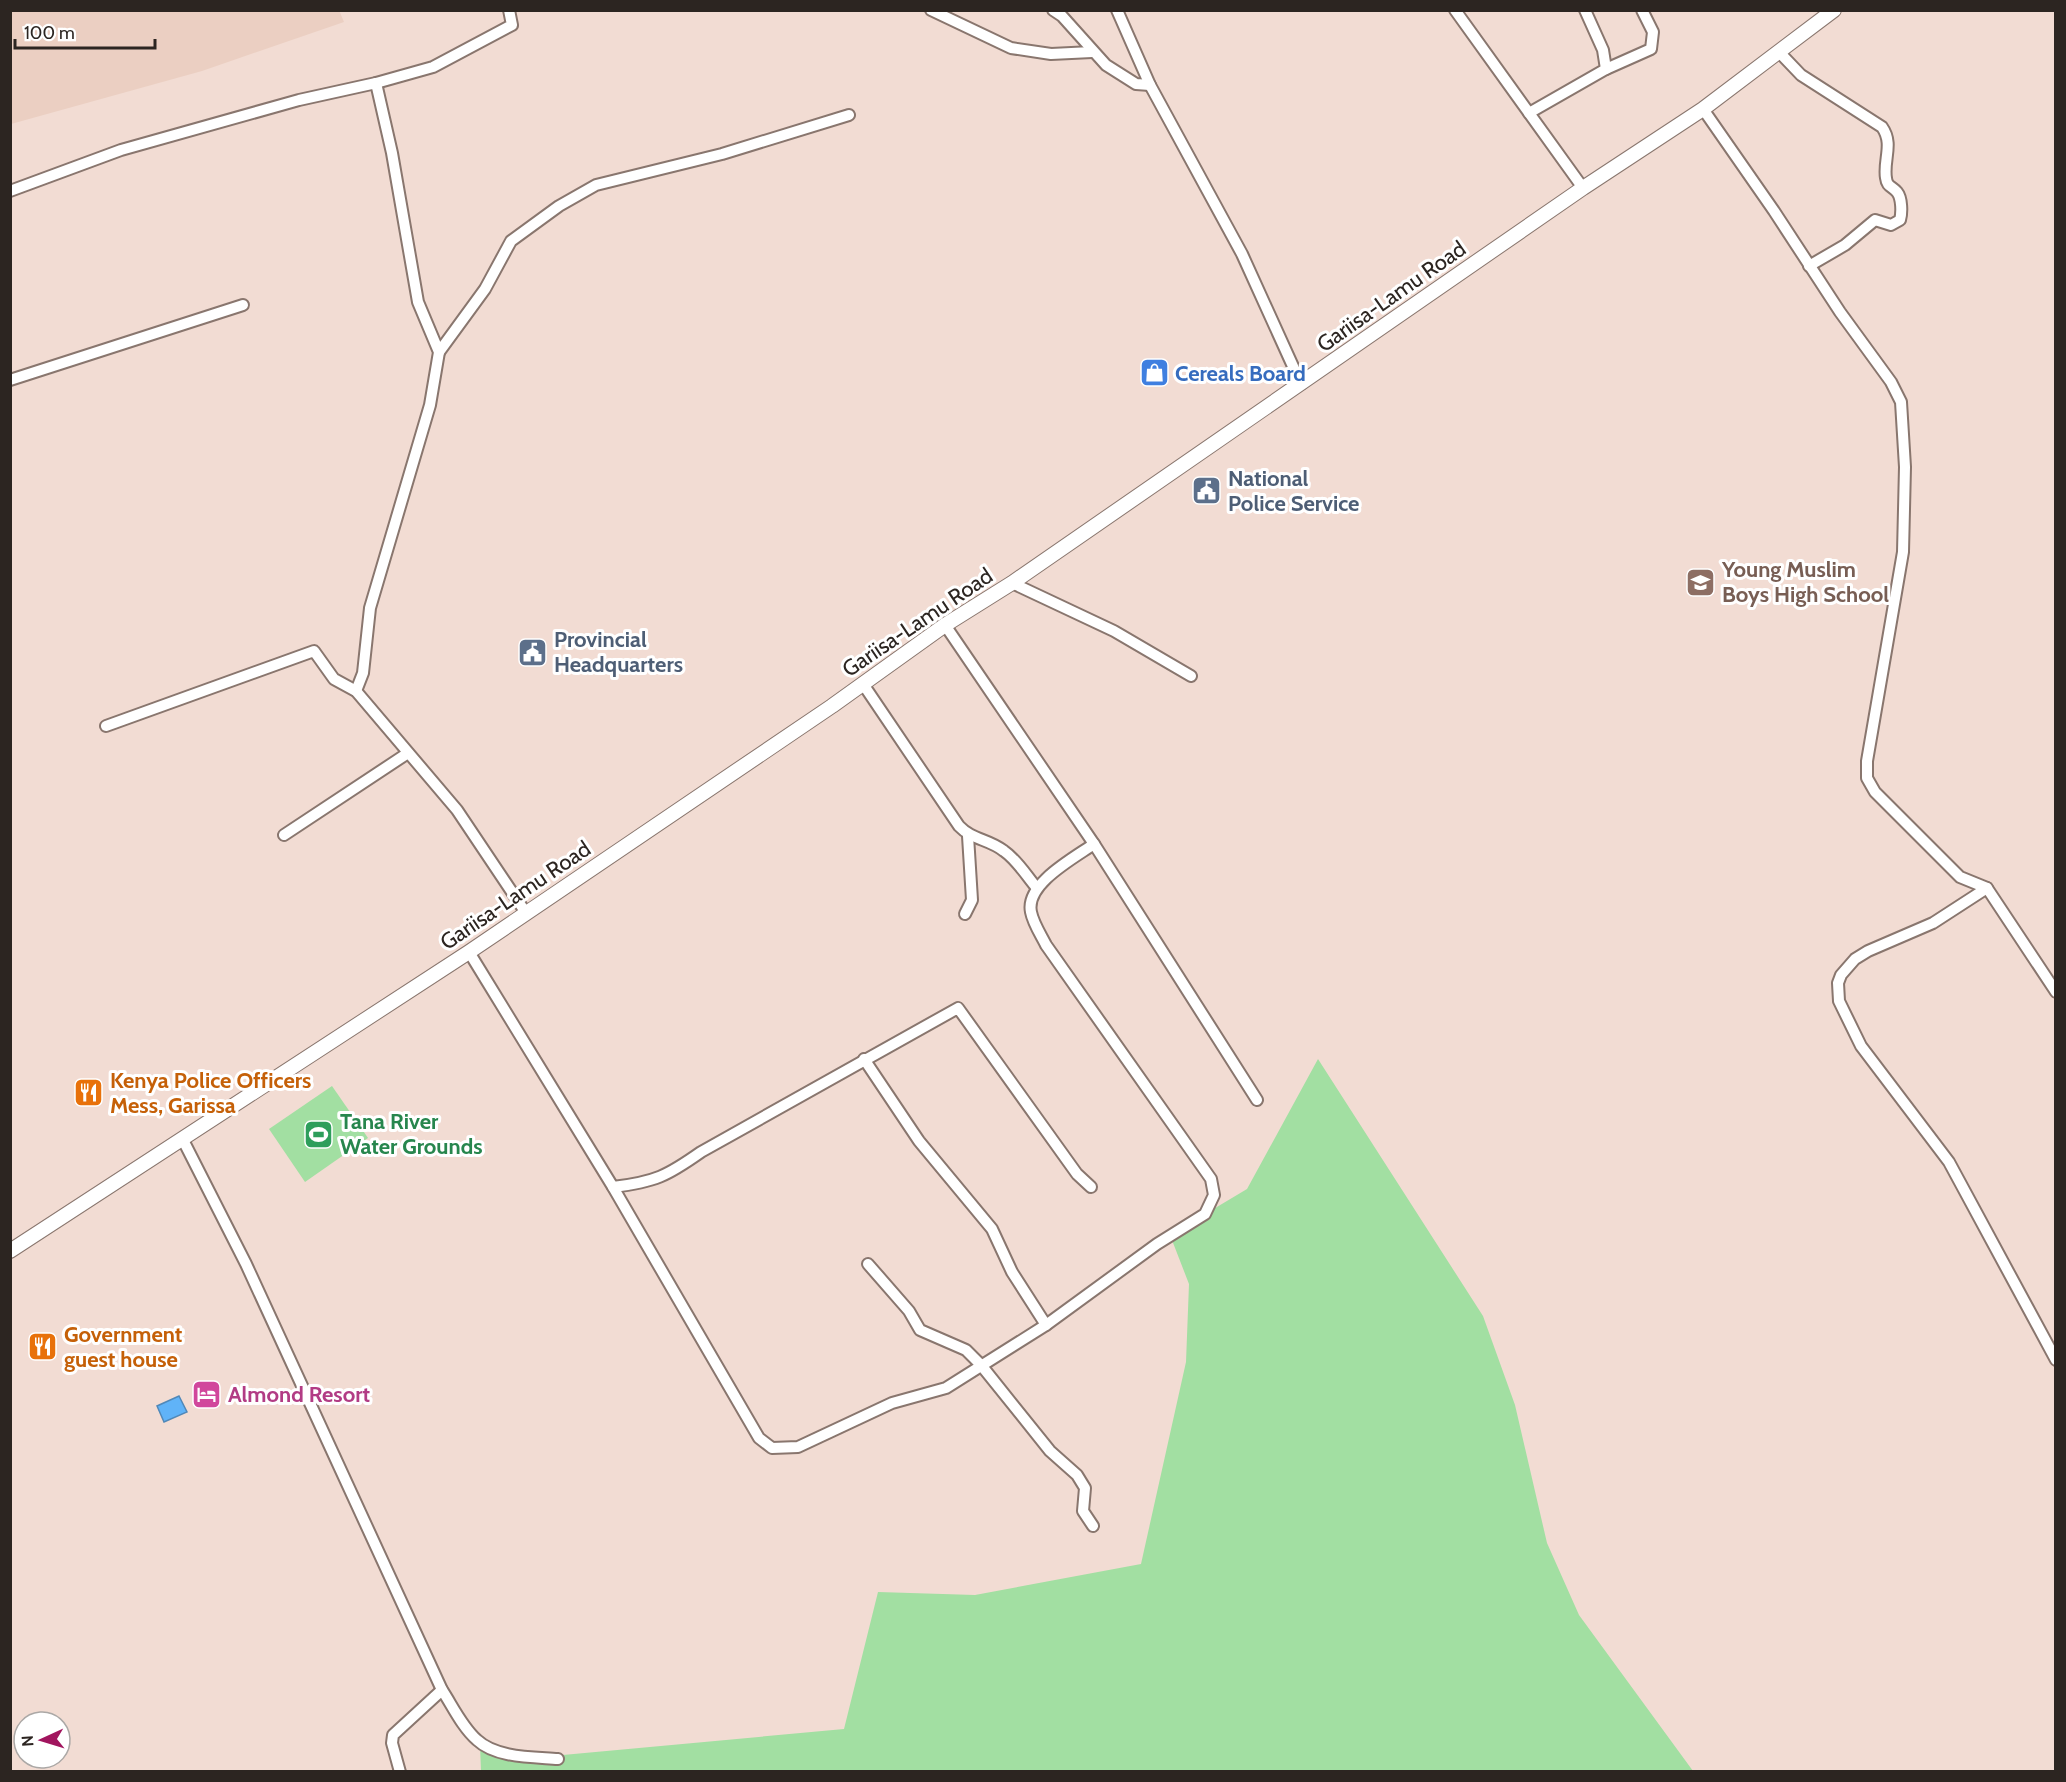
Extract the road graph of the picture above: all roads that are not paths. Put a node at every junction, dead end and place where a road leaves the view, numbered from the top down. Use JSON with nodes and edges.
{"nodes":[{"id":1,"x":509,"y":10,"type":"edge"},
{"id":2,"x":931,"y":10,"type":"edge"},
{"id":3,"x":1053,"y":10,"type":"edge"},
{"id":4,"x":1117,"y":10,"type":"edge"},
{"id":5,"x":1455,"y":10,"type":"edge"},
{"id":6,"x":1584,"y":10,"type":"edge"},
{"id":7,"x":1642,"y":10,"type":"edge"},
{"id":8,"x":1834,"y":10,"type":"edge"},
{"id":9,"x":1092,"y":52,"type":"junction"},
{"id":10,"x":1780,"y":53,"type":"junction"},
{"id":11,"x":1606,"y":69,"type":"junction"},
{"id":12,"x":376,"y":83,"type":"junction"},
{"id":13,"x":1150,"y":85,"type":"junction"},
{"id":14,"x":1703,"y":109,"type":"junction"},
{"id":15,"x":1529,"y":113,"type":"junction"},
{"id":16,"x":849,"y":115,"type":"dead end"},
{"id":17,"x":1583,"y":188,"type":"junction"},
{"id":18,"x":10,"y":191,"type":"edge"},
{"id":19,"x":1809,"y":266,"type":"junction"},
{"id":20,"x":243,"y":305,"type":"dead end"},
{"id":21,"x":439,"y":352,"type":"junction"},
{"id":22,"x":10,"y":380,"type":"edge"},
{"id":23,"x":1300,"y":384,"type":"junction"},
{"id":24,"x":1012,"y":583,"type":"junction"},
{"id":25,"x":945,"y":625,"type":"junction"},
{"id":26,"x":1191,"y":676,"type":"dead end"},
{"id":27,"x":863,"y":684,"type":"junction"},
{"id":28,"x":356,"y":691,"type":"junction"},
{"id":29,"x":106,"y":726,"type":"dead end"},
{"id":30,"x":408,"y":753,"type":"junction"},
{"id":31,"x":284,"y":835,"type":"dead end"},
{"id":32,"x":968,"y":836,"type":"junction"},
{"id":33,"x":1094,"y":844,"type":"junction"},
{"id":34,"x":1036,"y":887,"type":"junction"},
{"id":35,"x":1987,"y":888,"type":"junction"},
{"id":36,"x":526,"y":913,"type":"junction"},
{"id":37,"x":965,"y":914,"type":"dead end"},
{"id":38,"x":469,"y":952,"type":"junction"},
{"id":39,"x":2055,"y":992,"type":"edge"},
{"id":40,"x":864,"y":1059,"type":"junction"},
{"id":41,"x":1257,"y":1100,"type":"dead end"},
{"id":42,"x":183,"y":1140,"type":"junction"},
{"id":43,"x":613,"y":1187,"type":"junction"},
{"id":44,"x":1091,"y":1187,"type":"dead end"},
{"id":45,"x":10,"y":1251,"type":"edge"},
{"id":46,"x":868,"y":1264,"type":"dead end"},
{"id":47,"x":1046,"y":1325,"type":"junction"},
{"id":48,"x":2055,"y":1360,"type":"edge"},
{"id":49,"x":981,"y":1365,"type":"junction"},
{"id":50,"x":1093,"y":1526,"type":"dead end"},
{"id":51,"x":442,"y":1690,"type":"junction"},
{"id":52,"x":558,"y":1759,"type":"dead end"},
{"id":53,"x":400,"y":1772,"type":"edge"}],
"edges":[{"from":1,"to":12,"type":"street"},
{"from":2,"to":9,"type":"street"},
{"from":3,"to":9,"type":"street"},
{"from":4,"to":13,"type":"street"},
{"from":5,"to":15,"type":"street"},
{"from":6,"to":11,"type":"street"},
{"from":7,"to":11,"type":"street"},
{"from":8,"to":10,"type":"street","name":"Gariisa-Lamu Road"},
{"from":9,"to":13,"type":"street"},
{"from":10,"to":14,"type":"street","name":"Gariisa-Lamu Road"},
{"from":10,"to":19,"type":"street"},
{"from":11,"to":15,"type":"street"},
{"from":12,"to":18,"type":"street"},
{"from":12,"to":21,"type":"street"},
{"from":13,"to":23,"type":"street"},
{"from":14,"to":17,"type":"street","name":"Gariisa-Lamu Road"},
{"from":14,"to":19,"type":"street"},
{"from":15,"to":17,"type":"street"},
{"from":16,"to":21,"type":"street"},
{"from":17,"to":23,"type":"street","name":"Gariisa-Lamu Road"},
{"from":19,"to":35,"type":"street"},
{"from":20,"to":22,"type":"street"},
{"from":21,"to":28,"type":"street"},
{"from":23,"to":24,"type":"street","name":"Gariisa-Lamu Road"},
{"from":24,"to":25,"type":"street","name":"Gariisa-Lamu Road"},
{"from":24,"to":26,"type":"street"},
{"from":25,"to":27,"type":"street","name":"Gariisa-Lamu Road"},
{"from":25,"to":33,"type":"street"},
{"from":27,"to":32,"type":"street"},
{"from":27,"to":36,"type":"street","name":"Gariisa-Lamu Road"},
{"from":28,"to":29,"type":"street"},
{"from":28,"to":30,"type":"street"},
{"from":30,"to":31,"type":"street"},
{"from":30,"to":36,"type":"street"},
{"from":32,"to":34,"type":"street"},
{"from":32,"to":37,"type":"street"},
{"from":33,"to":34,"type":"street"},
{"from":33,"to":41,"type":"street"},
{"from":34,"to":47,"type":"street"},
{"from":35,"to":39,"type":"street"},
{"from":35,"to":48,"type":"street"},
{"from":36,"to":38,"type":"street","name":"Gariisa-Lamu Road"},
{"from":38,"to":42,"type":"street","name":"Gariisa-Lamu Road"},
{"from":38,"to":43,"type":"street"},
{"from":40,"to":43,"type":"street"},
{"from":40,"to":44,"type":"street"},
{"from":40,"to":47,"type":"street"},
{"from":42,"to":45,"type":"street","name":"Gariisa-Lamu Road"},
{"from":42,"to":51,"type":"street"},
{"from":43,"to":49,"type":"street"},
{"from":46,"to":49,"type":"street"},
{"from":47,"to":49,"type":"street"},
{"from":49,"to":50,"type":"street"},
{"from":51,"to":52,"type":"street"},
{"from":51,"to":53,"type":"street"}]}
